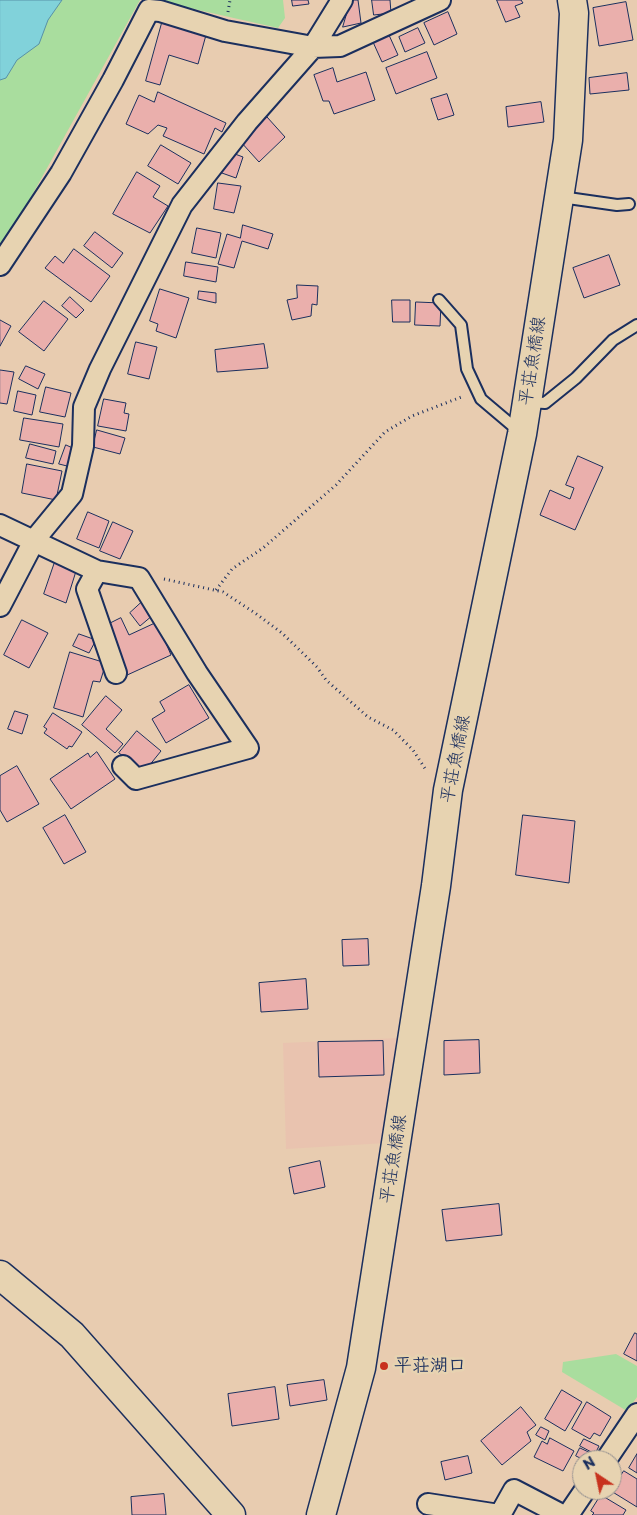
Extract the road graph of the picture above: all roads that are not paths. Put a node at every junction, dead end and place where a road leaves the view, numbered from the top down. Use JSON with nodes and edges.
{"nodes":[{"id":1,"x":342,"y":0,"type":"edge"},
{"id":2,"x":440,"y":0,"type":"edge"},
{"id":3,"x":572,"y":0,"type":"edge"},
{"id":4,"x":313,"y":48,"type":"junction"},
{"id":5,"x":560,"y":197,"type":"junction"},
{"id":6,"x":629,"y":204,"type":"dead end"},
{"id":7,"x":0,"y":265,"type":"edge"},
{"id":8,"x":438,"y":300,"type":"dead end"},
{"id":9,"x":637,"y":325,"type":"edge"},
{"id":10,"x":527,"y":402,"type":"junction"},
{"id":11,"x":522,"y":434,"type":"junction"},
{"id":12,"x":0,"y":525,"type":"edge"},
{"id":13,"x":35,"y":540,"type":"junction"},
{"id":14,"x":97,"y":570,"type":"junction"},
{"id":15,"x":0,"y":606,"type":"edge"},
{"id":16,"x":116,"y":674,"type":"dead end"},
{"id":17,"x":123,"y":766,"type":"dead end"},
{"id":18,"x":0,"y":1275,"type":"edge"},
{"id":19,"x":637,"y":1414,"type":"edge"},
{"id":20,"x":613,"y":1450,"type":"edge"},
{"id":21,"x":578,"y":1500,"type":"edge"},
{"id":22,"x":428,"y":1504,"type":"dead end"},
{"id":23,"x":230,"y":1515,"type":"edge"},
{"id":24,"x":321,"y":1515,"type":"edge"},
{"id":25,"x":499,"y":1515,"type":"edge"},
{"id":26,"x":562,"y":1515,"type":"edge"},
{"id":27,"x":568,"y":1515,"type":"edge"}],
"edges":[{"from":1,"to":4,"type":"street"},
{"from":2,"to":4,"type":"street"},
{"from":3,"to":5,"type":"main road","name":"平荘魚橋線"},
{"from":4,"to":7,"type":"street"},
{"from":4,"to":13,"type":"street"},
{"from":5,"to":6,"type":"lane"},
{"from":5,"to":10,"type":"main road","name":"平荘魚橋線"},
{"from":8,"to":11,"type":"lane"},
{"from":9,"to":10,"type":"lane"},
{"from":10,"to":11,"type":"main road","name":"平荘魚橋線"},
{"from":11,"to":24,"type":"main road","name":"平荘魚橋線"},
{"from":12,"to":13,"type":"street"},
{"from":13,"to":14,"type":"street"},
{"from":13,"to":15,"type":"street"},
{"from":14,"to":16,"type":"street"},
{"from":14,"to":17,"type":"street"},
{"from":18,"to":23,"type":"main road"},
{"from":19,"to":20,"type":"street"},
{"from":21,"to":27,"type":"street"},
{"from":22,"to":25,"type":"street"},
{"from":25,"to":26,"type":"street"}]}
